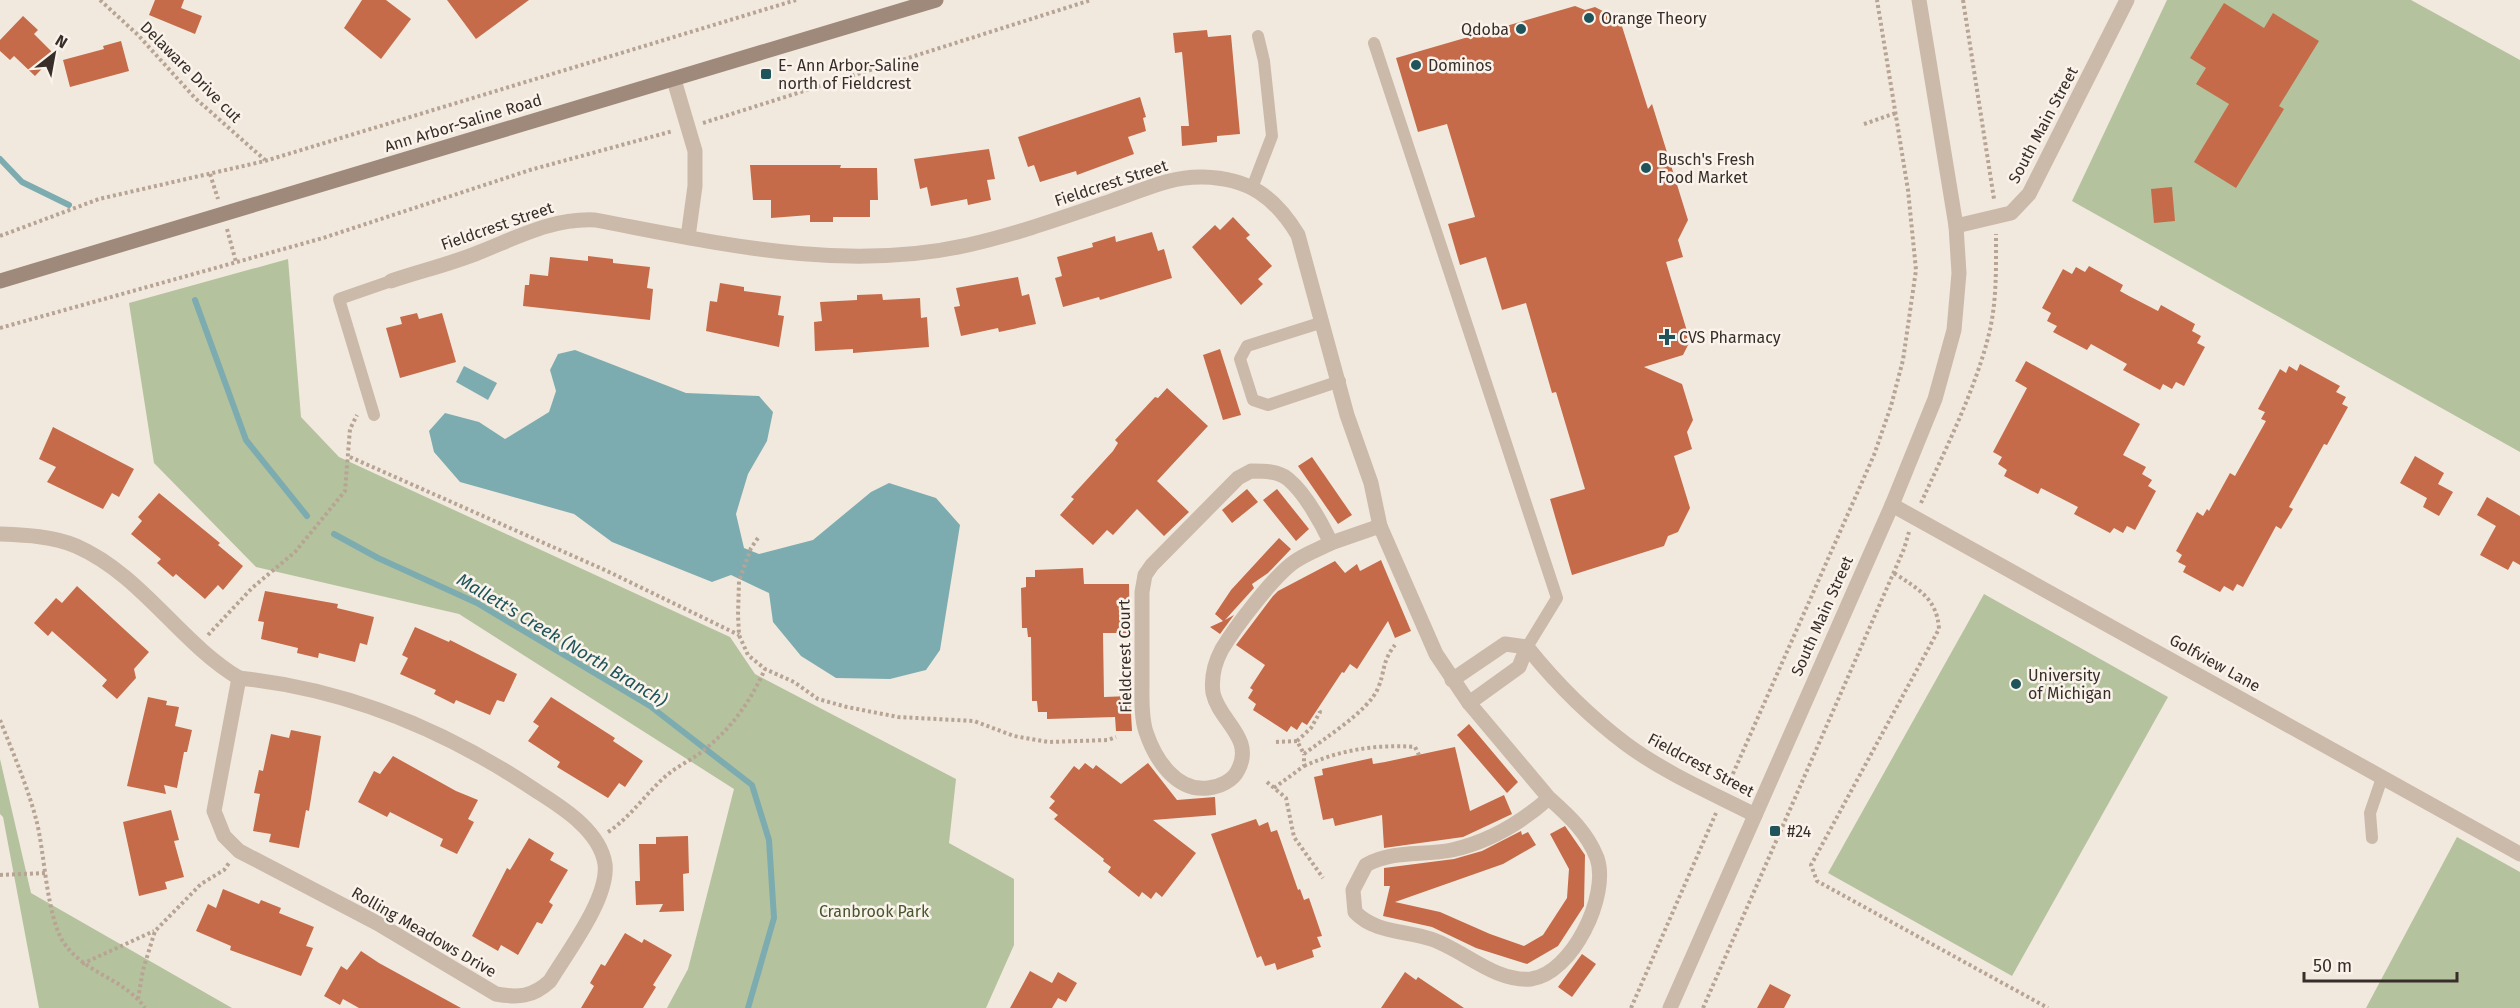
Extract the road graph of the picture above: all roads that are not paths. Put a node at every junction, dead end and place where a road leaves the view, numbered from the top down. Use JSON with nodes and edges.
{"nodes":[{"id":1,"x":936,"y":0,"type":"edge"},
{"id":2,"x":1919,"y":0,"type":"edge"},
{"id":3,"x":2127,"y":0,"type":"edge"},
{"id":4,"x":1258,"y":36,"type":"dead end"},
{"id":5,"x":1374,"y":43,"type":"dead end"},
{"id":6,"x":674,"y":80,"type":"junction"},
{"id":7,"x":1252,"y":188,"type":"junction"},
{"id":8,"x":1956,"y":226,"type":"junction"},
{"id":9,"x":688,"y":237,"type":"junction"},
{"id":10,"x":0,"y":281,"type":"edge"},
{"id":11,"x":391,"y":281,"type":"joint"},
{"id":12,"x":1323,"y":322,"type":"junction"},
{"id":13,"x":1340,"y":381,"type":"junction"},
{"id":14,"x":374,"y":415,"type":"dead end"},
{"id":15,"x":1892,"y":505,"type":"junction"},
{"id":16,"x":1380,"y":526,"type":"junction"},
{"id":17,"x":0,"y":534,"type":"edge"},
{"id":18,"x":1331,"y":543,"type":"junction"},
{"id":19,"x":1527,"y":647,"type":"junction"},
{"id":20,"x":239,"y":678,"type":"junction"},
{"id":21,"x":1452,"y":680,"type":"junction"},
{"id":22,"x":1469,"y":703,"type":"junction"},
{"id":23,"x":2382,"y":778,"type":"junction"},
{"id":24,"x":1549,"y":798,"type":"junction"},
{"id":25,"x":1755,"y":815,"type":"junction"},
{"id":26,"x":2372,"y":838,"type":"dead end"},
{"id":27,"x":2520,"y":854,"type":"edge"},
{"id":28,"x":1670,"y":1008,"type":"edge"}],
"edges":[{"from":1,"to":6,"type":"main road","name":"Ann Arbor-Saline Road"},
{"from":2,"to":8,"type":"street","name":"South Main Street"},
{"from":3,"to":8,"type":"street","name":"South Main Street"},
{"from":4,"to":7,"type":"lane"},
{"from":5,"to":19,"type":"lane"},
{"from":6,"to":9,"type":"street"},
{"from":6,"to":10,"type":"main road","name":"Ann Arbor-Saline Road"},
{"from":7,"to":9,"type":"street","name":"Fieldcrest Street"},
{"from":7,"to":12,"type":"street","name":"Fieldcrest Street"},
{"from":8,"to":15,"type":"street","name":"South Main Street"},
{"from":9,"to":11,"type":"street","name":"Fieldcrest Street"},
{"from":11,"to":14,"type":"lane"},
{"from":12,"to":13,"type":"street","name":"Fieldcrest Street"},
{"from":12,"to":13,"type":"lane"},
{"from":13,"to":16,"type":"street","name":"Fieldcrest Street"},
{"from":15,"to":23,"type":"street","name":"Golfview Lane"},
{"from":15,"to":25,"type":"street","name":"South Main Street"},
{"from":16,"to":18,"type":"street","name":"Fieldcrest Court"},
{"from":16,"to":21,"type":"street"},
{"from":17,"to":20,"type":"street","name":"Rolling Meadows Drive"},
{"from":18,"to":18,"type":"street","name":"Fieldcrest Court"},
{"from":19,"to":21,"type":"street"},
{"from":19,"to":22,"type":"street"},
{"from":19,"to":25,"type":"street","name":"Fieldcrest Street"},
{"from":20,"to":20,"type":"street","name":"Rolling Meadows Drive"},
{"from":21,"to":22,"type":"street"},
{"from":22,"to":24,"type":"street"},
{"from":23,"to":26,"type":"lane"},
{"from":23,"to":27,"type":"street","name":"Golfview Lane"},
{"from":24,"to":24,"type":"street"},
{"from":25,"to":28,"type":"street","name":"South Main Street"}]}
